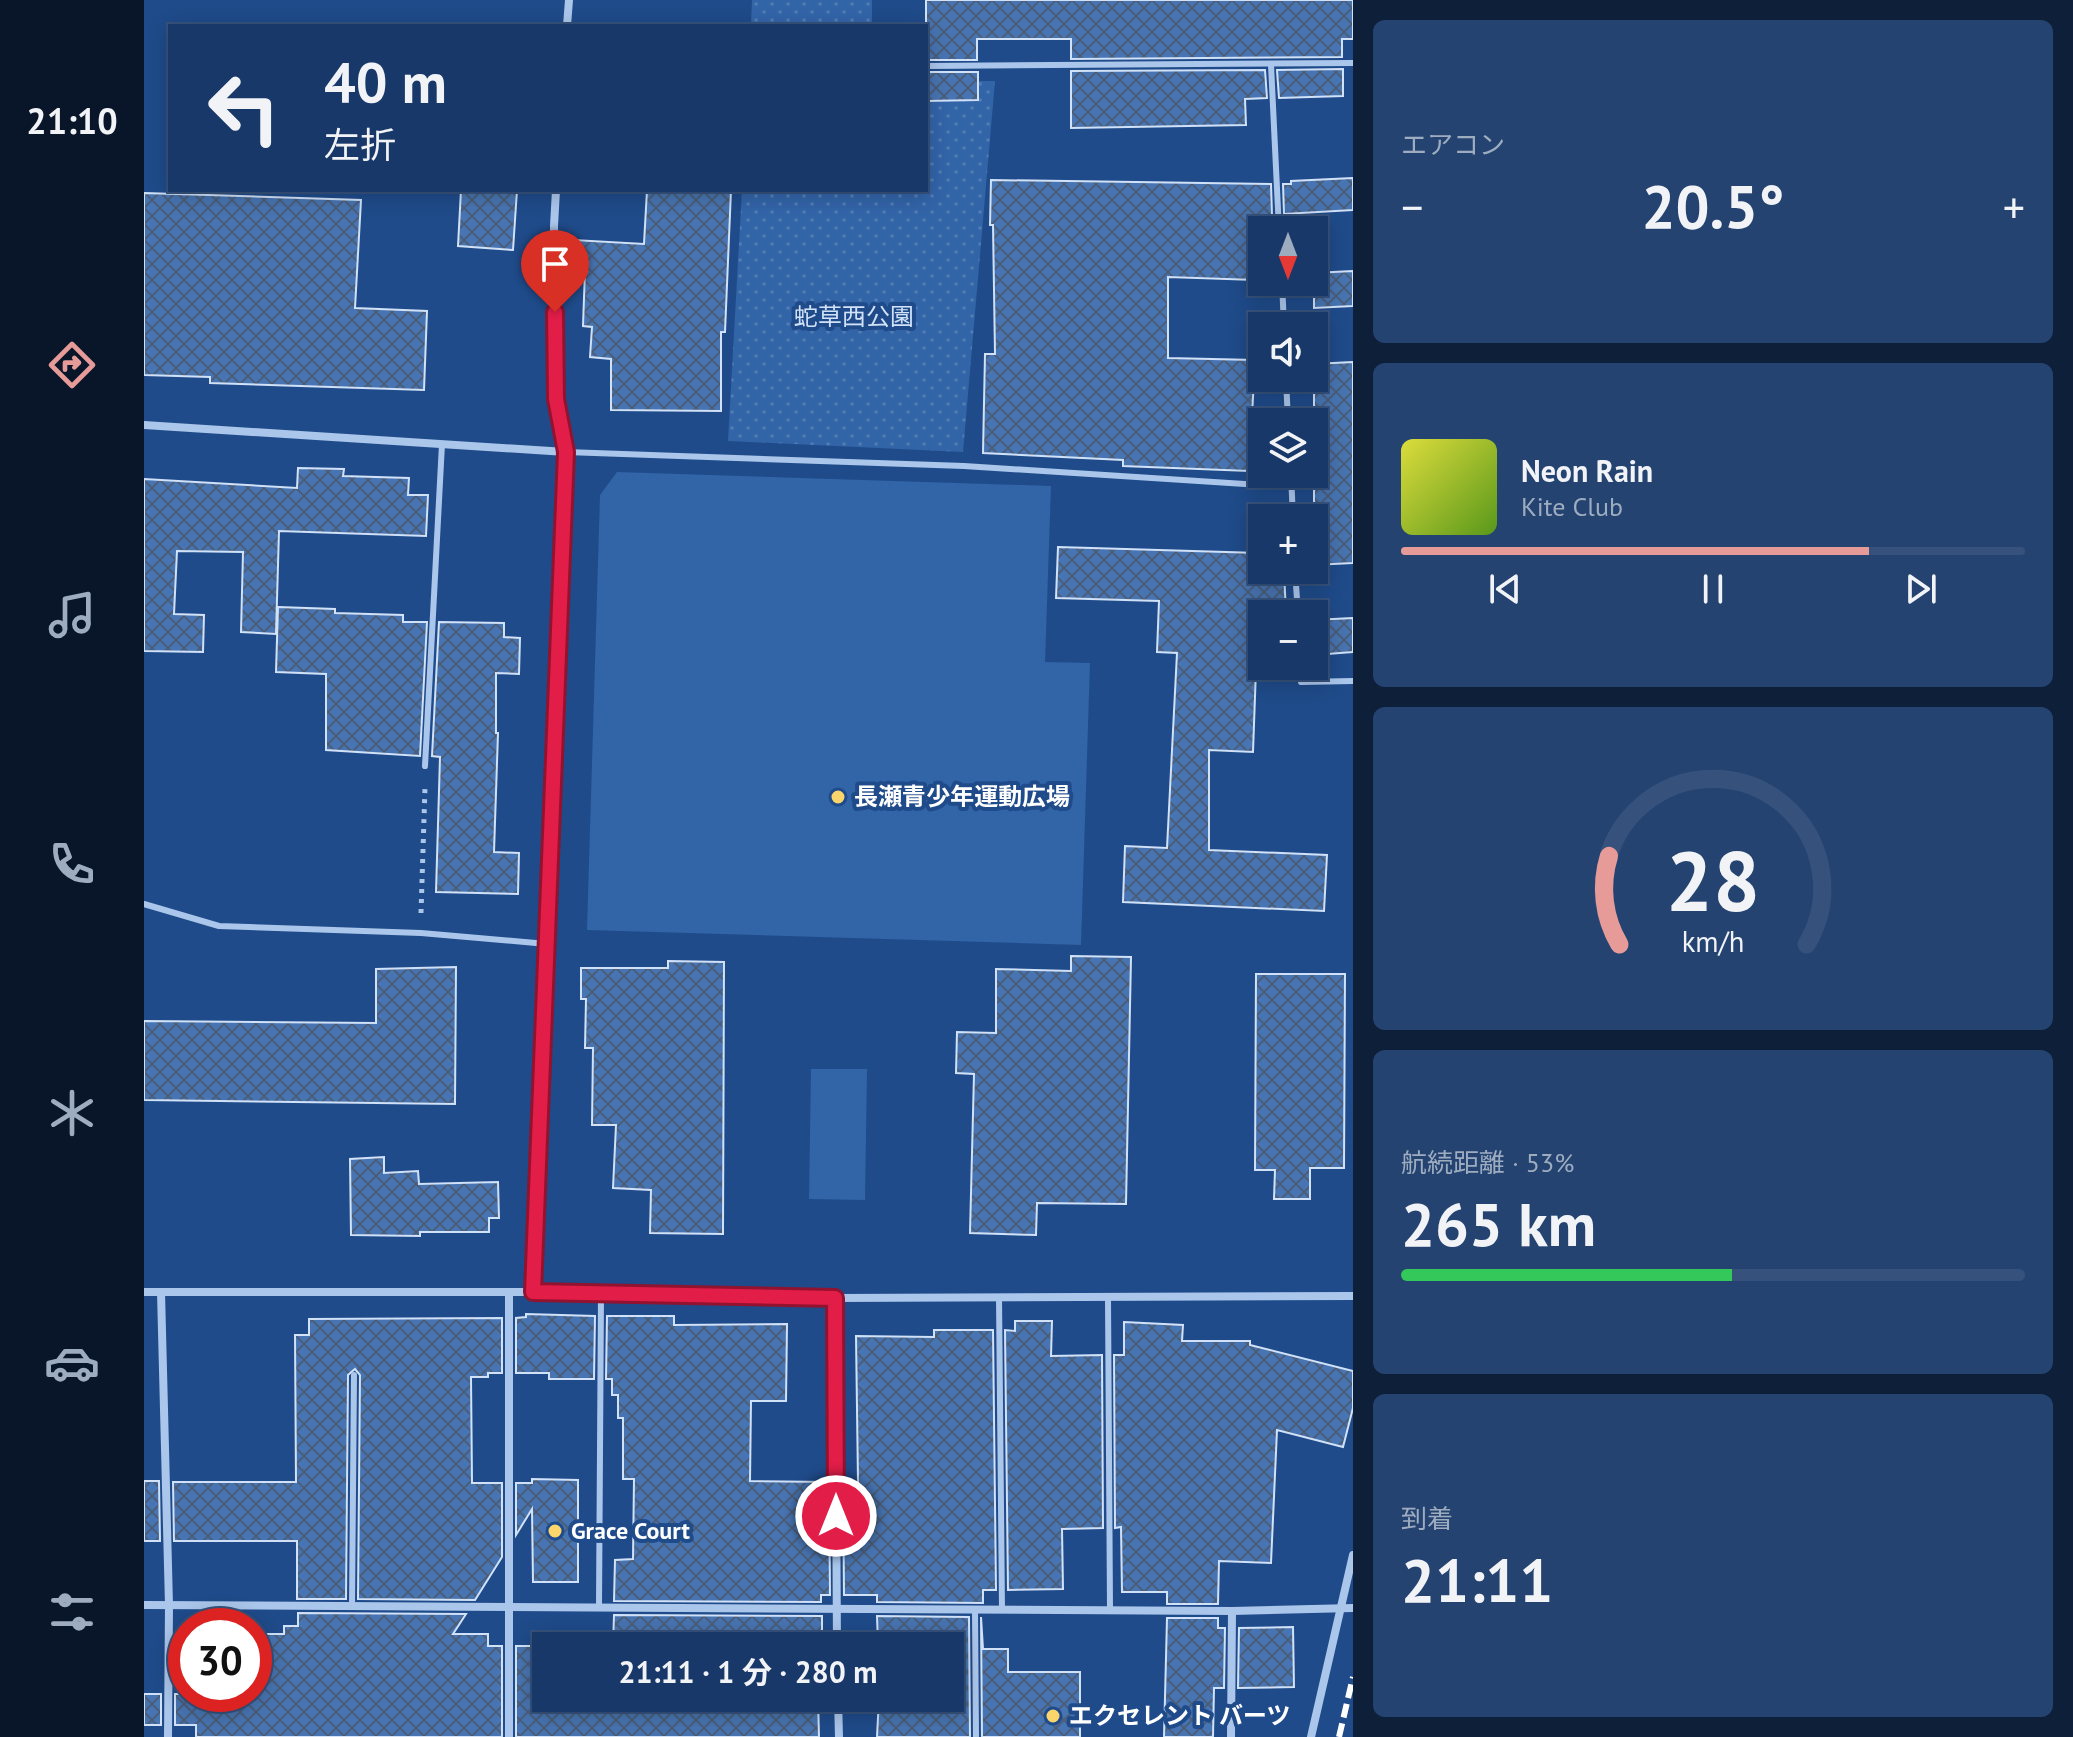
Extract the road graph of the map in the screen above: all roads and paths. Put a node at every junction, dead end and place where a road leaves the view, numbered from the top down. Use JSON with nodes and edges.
{"nodes":[{"id":1,"x":569,"y":0,"type":"edge"},
{"id":2,"x":567,"y":24,"type":"edge"},
{"id":3,"x":1353,"y":63,"type":"edge"},
{"id":4,"x":1271,"y":65,"type":"junction"},
{"id":5,"x":928,"y":66,"type":"edge"},
{"id":6,"x":556,"y":192,"type":"edge"},
{"id":7,"x":1278,"y":216,"type":"edge"},
{"id":8,"x":144,"y":425,"type":"edge"},
{"id":9,"x":442,"y":444,"type":"junction"},
{"id":10,"x":566,"y":452,"type":"junction"},
{"id":11,"x":1248,"y":484,"type":"edge"},
{"id":12,"x":1301,"y":680,"type":"edge"},
{"id":13,"x":1353,"y":681,"type":"edge"},
{"id":14,"x":425,"y":766,"type":"joint"},
{"id":15,"x":144,"y":904,"type":"edge"},
{"id":16,"x":421,"y":933,"type":"junction"},
{"id":17,"x":547,"y":944,"type":"junction"},
{"id":18,"x":144,"y":1292,"type":"edge"},
{"id":19,"x":161,"y":1292,"type":"junction"},
{"id":20,"x":509,"y":1292,"type":"junction"},
{"id":21,"x":533,"y":1292,"type":"junction"},
{"id":22,"x":601,"y":1294,"type":"junction"},
{"id":23,"x":1353,"y":1296,"type":"edge"},
{"id":24,"x":999,"y":1297,"type":"junction"},
{"id":25,"x":1108,"y":1297,"type":"junction"},
{"id":26,"x":835,"y":1298,"type":"junction"},
{"id":27,"x":354,"y":1375,"type":"dead end"},
{"id":28,"x":1353,"y":1555,"type":"edge"},
{"id":29,"x":144,"y":1605,"type":"edge"},
{"id":30,"x":169,"y":1605,"type":"junction"},
{"id":31,"x":352,"y":1605,"type":"junction"},
{"id":32,"x":508,"y":1605,"type":"junction"},
{"id":33,"x":599,"y":1606,"type":"junction"},
{"id":34,"x":1341,"y":1608,"type":"junction"},
{"id":35,"x":1353,"y":1608,"type":"edge"},
{"id":36,"x":837,"y":1610,"type":"junction"},
{"id":37,"x":975,"y":1610,"type":"junction"},
{"id":38,"x":1002,"y":1610,"type":"junction"},
{"id":39,"x":1110,"y":1610,"type":"junction"},
{"id":40,"x":1232,"y":1611,"type":"junction"},
{"id":41,"x":837,"y":1632,"type":"edge"},
{"id":42,"x":838,"y":1712,"type":"edge"},
{"id":43,"x":168,"y":1737,"type":"edge"},
{"id":44,"x":509,"y":1737,"type":"edge"},
{"id":45,"x":839,"y":1737,"type":"edge"},
{"id":46,"x":976,"y":1737,"type":"edge"},
{"id":47,"x":1231,"y":1737,"type":"edge"},
{"id":48,"x":1311,"y":1737,"type":"edge"}],
"edges":[{"from":1,"to":2,"type":"street"},
{"from":3,"to":4,"type":"lane"},
{"from":4,"to":5,"type":"lane"},
{"from":4,"to":7,"type":"lane"},
{"from":6,"to":10,"type":"street"},
{"from":8,"to":9,"type":"street"},
{"from":9,"to":10,"type":"street"},
{"from":9,"to":14,"type":"lane"},
{"from":10,"to":11,"type":"lane"},
{"from":10,"to":17,"type":"street"},
{"from":12,"to":13,"type":"lane"},
{"from":14,"to":16,"type":"path"},
{"from":15,"to":16,"type":"lane"},
{"from":16,"to":17,"type":"lane"},
{"from":17,"to":21,"type":"street"},
{"from":18,"to":19,"type":"street"},
{"from":19,"to":20,"type":"street"},
{"from":19,"to":30,"type":"street"},
{"from":20,"to":21,"type":"street"},
{"from":20,"to":32,"type":"street"},
{"from":21,"to":22,"type":"street"},
{"from":22,"to":26,"type":"street"},
{"from":22,"to":33,"type":"lane"},
{"from":23,"to":25,"type":"street"},
{"from":24,"to":25,"type":"street"},
{"from":24,"to":26,"type":"street"},
{"from":24,"to":38,"type":"lane"},
{"from":25,"to":39,"type":"lane"},
{"from":26,"to":36,"type":"street"},
{"from":27,"to":31,"type":"lane"},
{"from":28,"to":34,"type":"street"},
{"from":29,"to":30,"type":"street"},
{"from":30,"to":31,"type":"street"},
{"from":30,"to":43,"type":"street"},
{"from":31,"to":32,"type":"street"},
{"from":32,"to":33,"type":"street"},
{"from":32,"to":44,"type":"street"},
{"from":33,"to":36,"type":"street"},
{"from":34,"to":35,"type":"street"},
{"from":34,"to":40,"type":"street"},
{"from":34,"to":48,"type":"street"},
{"from":36,"to":37,"type":"street"},
{"from":36,"to":41,"type":"street"},
{"from":37,"to":38,"type":"street"},
{"from":37,"to":46,"type":"lane"},
{"from":38,"to":39,"type":"street"},
{"from":39,"to":40,"type":"street"},
{"from":40,"to":47,"type":"street"},
{"from":42,"to":45,"type":"street"}]}
